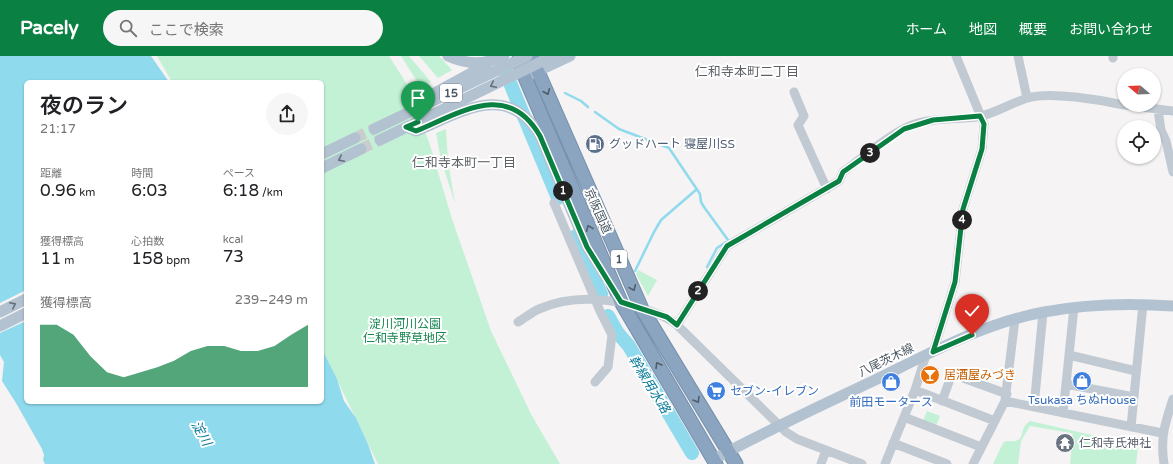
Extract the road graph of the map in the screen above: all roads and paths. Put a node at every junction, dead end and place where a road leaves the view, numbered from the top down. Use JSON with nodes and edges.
{"nodes":[{"id":1,"x":448,"y":56,"type":"edge"},
{"id":2,"x":494,"y":56,"type":"edge"},
{"id":3,"x":504,"y":56,"type":"edge"},
{"id":4,"x":516,"y":56,"type":"edge"},
{"id":5,"x":527,"y":56,"type":"edge"},
{"id":6,"x":531,"y":56,"type":"edge"},
{"id":7,"x":553,"y":56,"type":"edge"},
{"id":8,"x":570,"y":56,"type":"edge"},
{"id":9,"x":956,"y":56,"type":"edge"},
{"id":10,"x":1018,"y":56,"type":"edge"},
{"id":11,"x":538,"y":70,"type":"junction"},
{"id":12,"x":525,"y":77,"type":"junction"},
{"id":13,"x":794,"y":92,"type":"dead end"},
{"id":14,"x":1027,"y":98,"type":"junction"},
{"id":15,"x":1117,"y":103,"type":"edge"},
{"id":16,"x":1161,"y":110,"type":"edge"},
{"id":17,"x":1173,"y":111,"type":"edge"},
{"id":18,"x":1158,"y":112,"type":"edge"},
{"id":19,"x":980,"y":116,"type":"junction"},
{"id":20,"x":402,"y":123,"type":"junction"},
{"id":21,"x":374,"y":129,"type":"tunnel mouth"},
{"id":22,"x":355,"y":138,"type":"tunnel mouth"},
{"id":23,"x":380,"y":140,"type":"tunnel mouth"},
{"id":24,"x":361,"y":149,"type":"tunnel mouth"},
{"id":25,"x":324,"y":153,"type":"edge"},
{"id":26,"x":324,"y":167,"type":"edge"},
{"id":27,"x":1173,"y":172,"type":"edge"},
{"id":28,"x":827,"y":189,"type":"junction"},
{"id":29,"x":554,"y":203,"type":"dead end"},
{"id":30,"x":573,"y":216,"type":"junction"},
{"id":31,"x":563,"y":221,"type":"junction"},
{"id":32,"x":595,"y":299,"type":"junction"},
{"id":33,"x":24,"y":300,"type":"edge"},
{"id":34,"x":621,"y":302,"type":"junction"},
{"id":35,"x":1143,"y":304,"type":"junction"},
{"id":36,"x":1173,"y":306,"type":"edge"},
{"id":37,"x":1074,"y":307,"type":"junction"},
{"id":38,"x":642,"y":309,"type":"junction"},
{"id":39,"x":0,"y":312,"type":"edge"},
{"id":40,"x":1043,"y":312,"type":"junction"},
{"id":41,"x":24,"y":314,"type":"edge"},
{"id":42,"x":1015,"y":319,"type":"junction"},
{"id":43,"x":518,"y":322,"type":"dead end"},
{"id":44,"x":677,"y":325,"type":"junction"},
{"id":45,"x":0,"y":326,"type":"edge"},
{"id":46,"x":929,"y":354,"type":"junction"},
{"id":47,"x":1069,"y":355,"type":"junction"},
{"id":48,"x":1136,"y":371,"type":"junction"},
{"id":49,"x":595,"y":382,"type":"dead end"},
{"id":50,"x":1066,"y":384,"type":"junction"},
{"id":51,"x":915,"y":390,"type":"junction"},
{"id":52,"x":1134,"y":397,"type":"junction"},
{"id":53,"x":1006,"y":398,"type":"junction"},
{"id":54,"x":1173,"y":398,"type":"edge"},
{"id":55,"x":942,"y":401,"type":"junction"},
{"id":56,"x":1034,"y":407,"type":"junction"},
{"id":57,"x":1063,"y":413,"type":"junction"},
{"id":58,"x":904,"y":417,"type":"junction"},
{"id":59,"x":995,"y":421,"type":"junction"},
{"id":60,"x":780,"y":426,"type":"junction"},
{"id":61,"x":1131,"y":427,"type":"junction"},
{"id":62,"x":1162,"y":433,"type":"junction"},
{"id":63,"x":893,"y":443,"type":"junction"},
{"id":64,"x":982,"y":447,"type":"junction"},
{"id":65,"x":826,"y":450,"type":"junction"},
{"id":66,"x":728,"y":452,"type":"junction"},
{"id":67,"x":715,"y":462,"type":"edge"},
{"id":68,"x":736,"y":464,"type":"edge"},
{"id":69,"x":821,"y":464,"type":"edge"},
{"id":70,"x":862,"y":464,"type":"edge"},
{"id":71,"x":885,"y":464,"type":"edge"},
{"id":72,"x":947,"y":464,"type":"edge"},
{"id":73,"x":973,"y":464,"type":"edge"},
{"id":74,"x":1164,"y":464,"type":"edge"}],
"edges":[{"from":1,"to":3,"type":"main road"},
{"from":2,"to":20,"type":"main road","bridge":true},
{"from":4,"to":12,"type":"highway","name":"京阪国道","number":"1"},
{"from":5,"to":20,"type":"main road","number":"15","bridge":true},
{"from":6,"to":11,"type":"highway","name":"京阪国道","number":"1"},
{"from":7,"to":20,"type":"main road","number":"15","one_way":true,"bridge":true},
{"from":8,"to":11,"type":"main road"},
{"from":9,"to":19,"type":"street"},
{"from":10,"to":14,"type":"street"},
{"from":11,"to":12,"type":"main road"},
{"from":11,"to":38,"type":"highway","name":"京阪国道","number":"1","one_way":true},
{"from":34,"to":12,"type":"highway","name":"京阪国道","number":"1","one_way":true},
{"from":13,"to":28,"type":"street"},
{"from":14,"to":15,"type":"street"},
{"from":14,"to":19,"type":"street"},
{"from":16,"to":17,"type":"street"},
{"from":18,"to":27,"type":"street"},
{"from":19,"to":28,"type":"street"},
{"from":19,"to":46,"type":"street"},
{"from":20,"to":21,"type":"main road","number":"15","bridge":true},
{"from":20,"to":23,"type":"main road","number":"15","bridge":true},
{"from":20,"to":30,"type":"main road"},
{"from":22,"to":25,"type":"main road"},
{"from":24,"to":26,"type":"main road","one_way":true},
{"from":28,"to":44,"type":"street"},
{"from":29,"to":31,"type":"street"},
{"from":30,"to":31,"type":"street"},
{"from":30,"to":34,"type":"main road"},
{"from":31,"to":32,"type":"street"},
{"from":32,"to":34,"type":"street"},
{"from":32,"to":43,"type":"street"},
{"from":32,"to":49,"type":"street"},
{"from":39,"to":33,"type":"main road","one_way":true},
{"from":34,"to":38,"type":"street"},
{"from":67,"to":34,"type":"highway","name":"京阪国道","number":"1","one_way":true},
{"from":35,"to":36,"type":"main road","name":"八尾茨木線"},
{"from":35,"to":37,"type":"main road","name":"八尾茨木線"},
{"from":35,"to":48,"type":"street"},
{"from":37,"to":40,"type":"main road","name":"八尾茨木線"},
{"from":37,"to":47,"type":"street"},
{"from":38,"to":44,"type":"street"},
{"from":38,"to":66,"type":"highway","name":"京阪国道","number":"1","one_way":true},
{"from":40,"to":42,"type":"main road","name":"八尾茨木線"},
{"from":40,"to":56,"type":"street"},
{"from":41,"to":45,"type":"main road"},
{"from":42,"to":46,"type":"main road","name":"八尾茨木線"},
{"from":42,"to":53,"type":"street"},
{"from":44,"to":60,"type":"street"},
{"from":46,"to":51,"type":"street"},
{"from":46,"to":60,"type":"main road","name":"八尾茨木線"},
{"from":47,"to":48,"type":"street"},
{"from":47,"to":50,"type":"street"},
{"from":48,"to":52,"type":"street"},
{"from":50,"to":52,"type":"street"},
{"from":50,"to":57,"type":"street"},
{"from":51,"to":55,"type":"street"},
{"from":51,"to":58,"type":"street"},
{"from":52,"to":61,"type":"street"},
{"from":53,"to":55,"type":"street"},
{"from":53,"to":56,"type":"street"},
{"from":53,"to":59,"type":"street"},
{"from":54,"to":62,"type":"street"},
{"from":55,"to":59,"type":"street"},
{"from":56,"to":57,"type":"street"},
{"from":57,"to":61,"type":"street"},
{"from":58,"to":63,"type":"street"},
{"from":58,"to":64,"type":"street"},
{"from":59,"to":64,"type":"street"},
{"from":60,"to":65,"type":"street"},
{"from":60,"to":66,"type":"main road","name":"八尾茨木線"},
{"from":61,"to":62,"type":"street"},
{"from":62,"to":74,"type":"street"},
{"from":63,"to":71,"type":"street"},
{"from":63,"to":72,"type":"street"},
{"from":64,"to":73,"type":"street"},
{"from":65,"to":69,"type":"street"},
{"from":65,"to":70,"type":"street"},
{"from":66,"to":67,"type":"main road","name":"八尾茨木線"},
{"from":66,"to":68,"type":"highway","name":"京阪国道","number":"1"}]}
